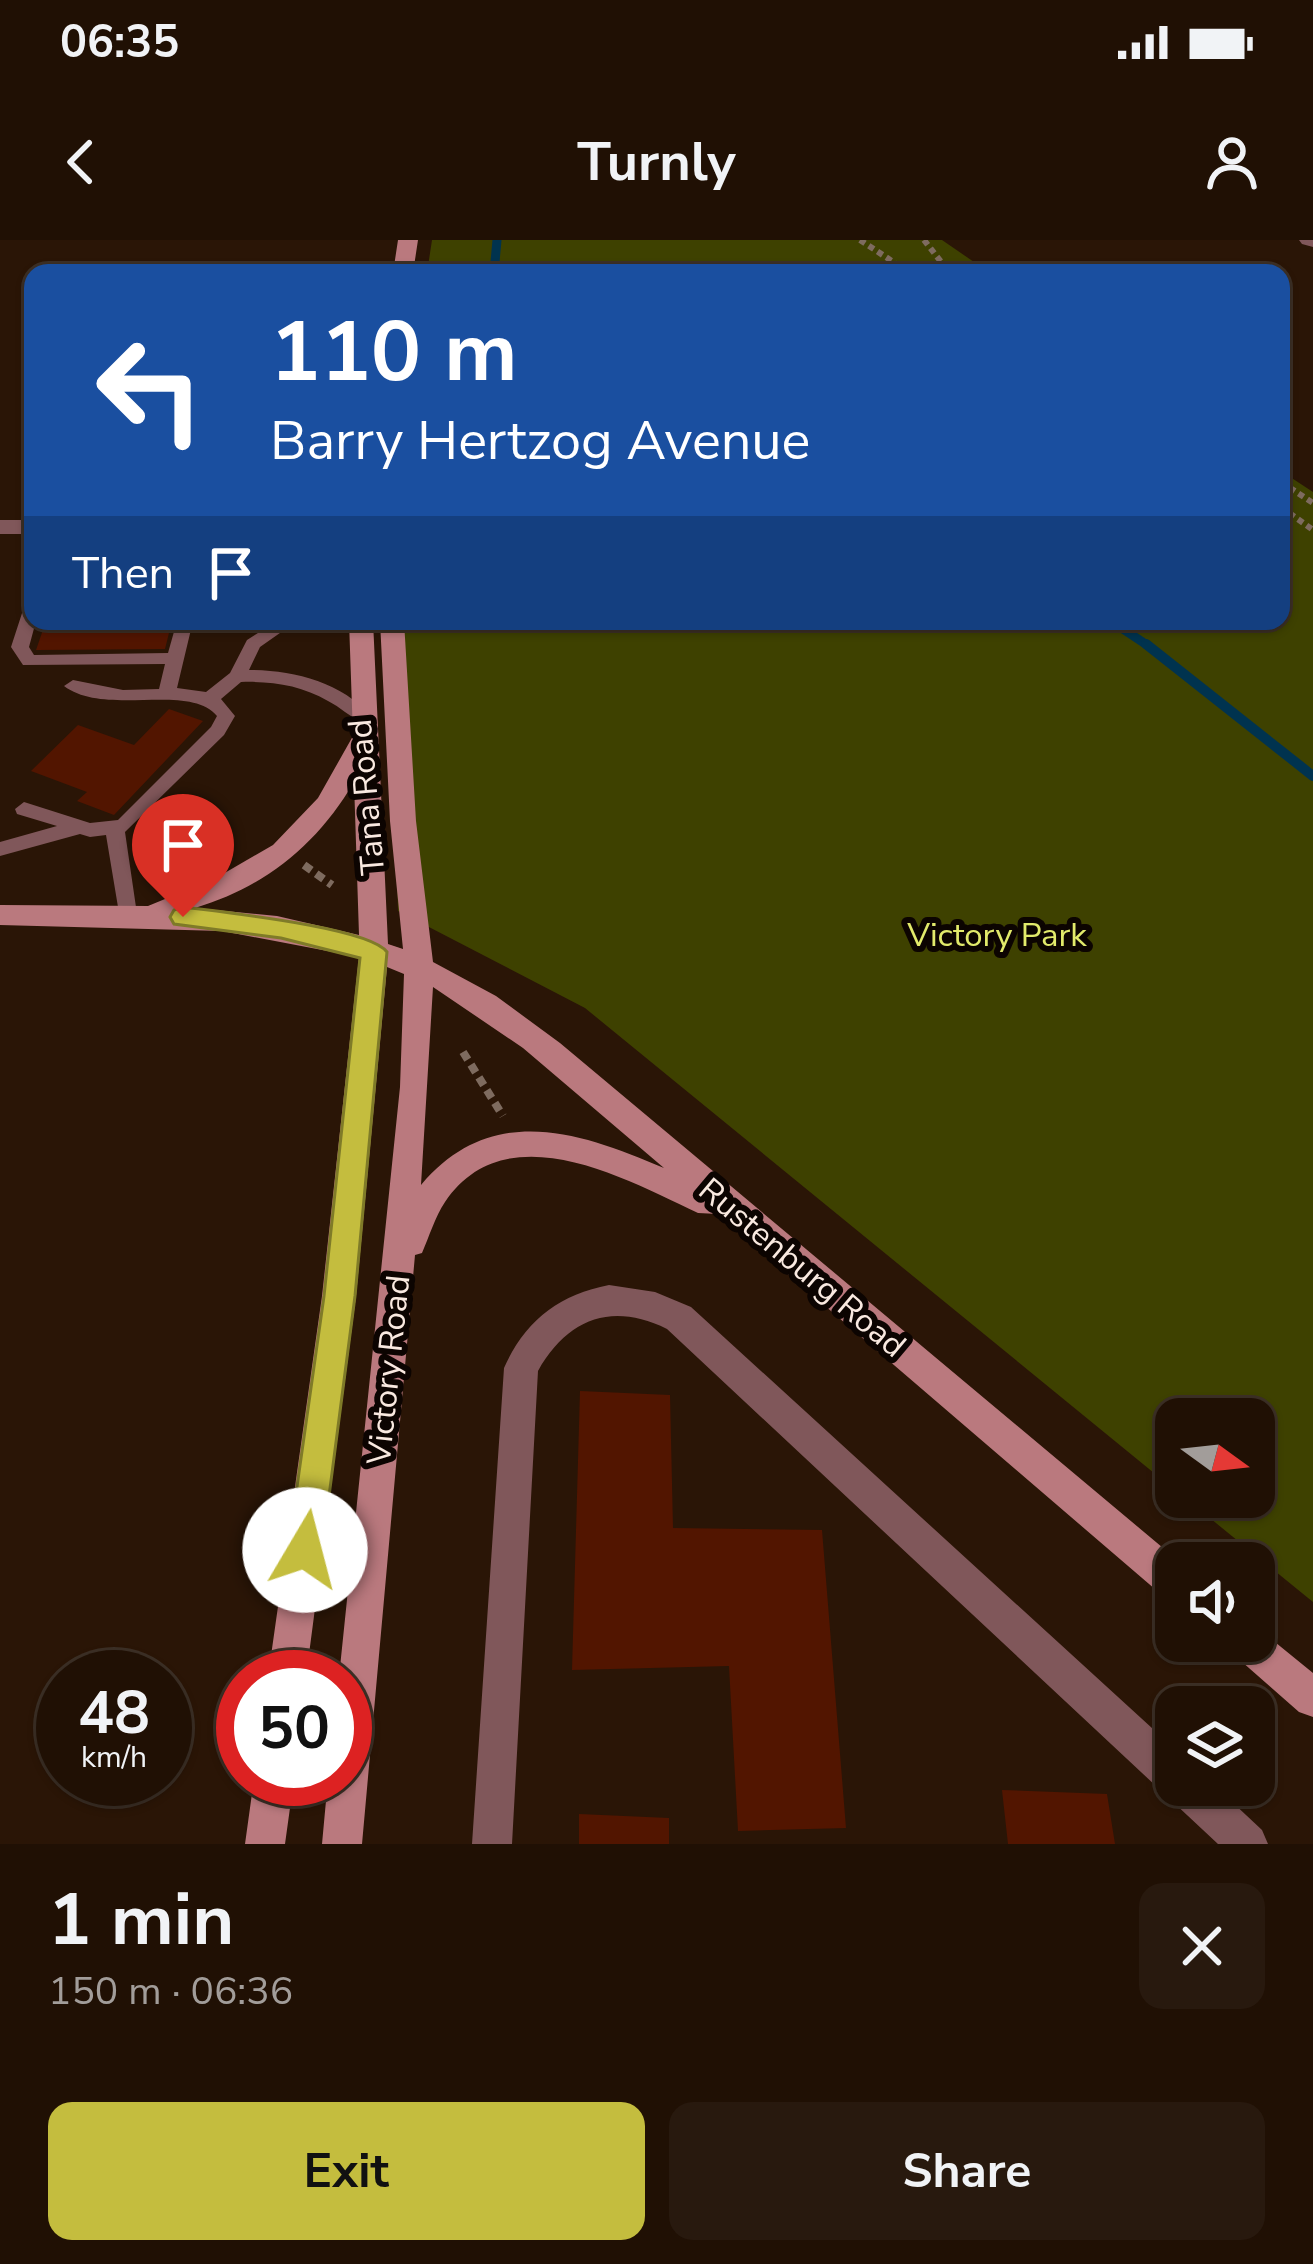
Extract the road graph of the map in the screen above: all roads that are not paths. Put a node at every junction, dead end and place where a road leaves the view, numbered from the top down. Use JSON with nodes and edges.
{"nodes":[{"id":1,"x":25,"y":630,"type":"edge"},
{"id":2,"x":183,"y":630,"type":"edge"},
{"id":3,"x":275,"y":630,"type":"edge"},
{"id":4,"x":361,"y":630,"type":"edge"},
{"id":5,"x":392,"y":630,"type":"edge"},
{"id":6,"x":176,"y":658,"type":"junction"},
{"id":7,"x":237,"y":676,"type":"junction"},
{"id":8,"x":74,"y":686,"type":"dead end"},
{"id":9,"x":167,"y":692,"type":"junction"},
{"id":10,"x":207,"y":701,"type":"junction"},
{"id":11,"x":362,"y":722,"type":"junction"},
{"id":12,"x":24,"y":808,"type":"dead end"},
{"id":13,"x":77,"y":827,"type":"junction"},
{"id":14,"x":115,"y":830,"type":"junction"},
{"id":15,"x":0,"y":849,"type":"edge"},
{"id":16,"x":132,"y":914,"type":"junction"},
{"id":17,"x":0,"y":915,"type":"edge"},
{"id":18,"x":374,"y":952,"type":"junction"},
{"id":19,"x":419,"y":968,"type":"junction"},
{"id":20,"x":741,"y":1218,"type":"junction"},
{"id":21,"x":398,"y":1283,"type":"junction"},
{"id":22,"x":1155,"y":1564,"type":"edge"},
{"id":23,"x":291,"y":1650,"type":"edge"},
{"id":24,"x":1271,"y":1662,"type":"edge"},
{"id":25,"x":1313,"y":1698,"type":"edge"},
{"id":26,"x":1155,"y":1758,"type":"edge"},
{"id":27,"x":270,"y":1806,"type":"edge"},
{"id":28,"x":1208,"y":1806,"type":"edge"},
{"id":29,"x":265,"y":1844,"type":"edge"},
{"id":30,"x":341,"y":1844,"type":"edge"},
{"id":31,"x":492,"y":1844,"type":"edge"},
{"id":32,"x":1249,"y":1844,"type":"edge"}],
"edges":[{"from":1,"to":6,"type":"lane"},
{"from":2,"to":6,"type":"lane"},
{"from":3,"to":7,"type":"lane"},
{"from":4,"to":11,"type":"main road","name":"Tana Road"},
{"from":5,"to":19,"type":"main road","name":"Tana Road"},
{"from":6,"to":9,"type":"lane"},
{"from":7,"to":10,"type":"lane"},
{"from":7,"to":11,"type":"lane"},
{"from":8,"to":9,"type":"lane"},
{"from":9,"to":10,"type":"lane"},
{"from":10,"to":14,"type":"lane"},
{"from":11,"to":16,"type":"main road"},
{"from":11,"to":18,"type":"main road","name":"Tana Road"},
{"from":12,"to":13,"type":"lane"},
{"from":13,"to":14,"type":"lane"},
{"from":13,"to":15,"type":"lane"},
{"from":14,"to":16,"type":"lane"},
{"from":16,"to":17,"type":"main road"},
{"from":16,"to":18,"type":"main road","name":"Rustenburg Road"},
{"from":18,"to":19,"type":"main road","name":"Rustenburg Road"},
{"from":18,"to":23,"type":"main road","name":"Victory Road"},
{"from":19,"to":20,"type":"main road","name":"Rustenburg Road"},
{"from":19,"to":21,"type":"main road","name":"Victory Road"},
{"from":20,"to":21,"type":"main road"},
{"from":20,"to":22,"type":"main road","name":"Rustenburg Road"},
{"from":21,"to":30,"type":"main road","name":"Victory Road"},
{"from":24,"to":25,"type":"main road"},
{"from":26,"to":31,"type":"street"},
{"from":27,"to":29,"type":"main road"},
{"from":28,"to":32,"type":"street"}]}
